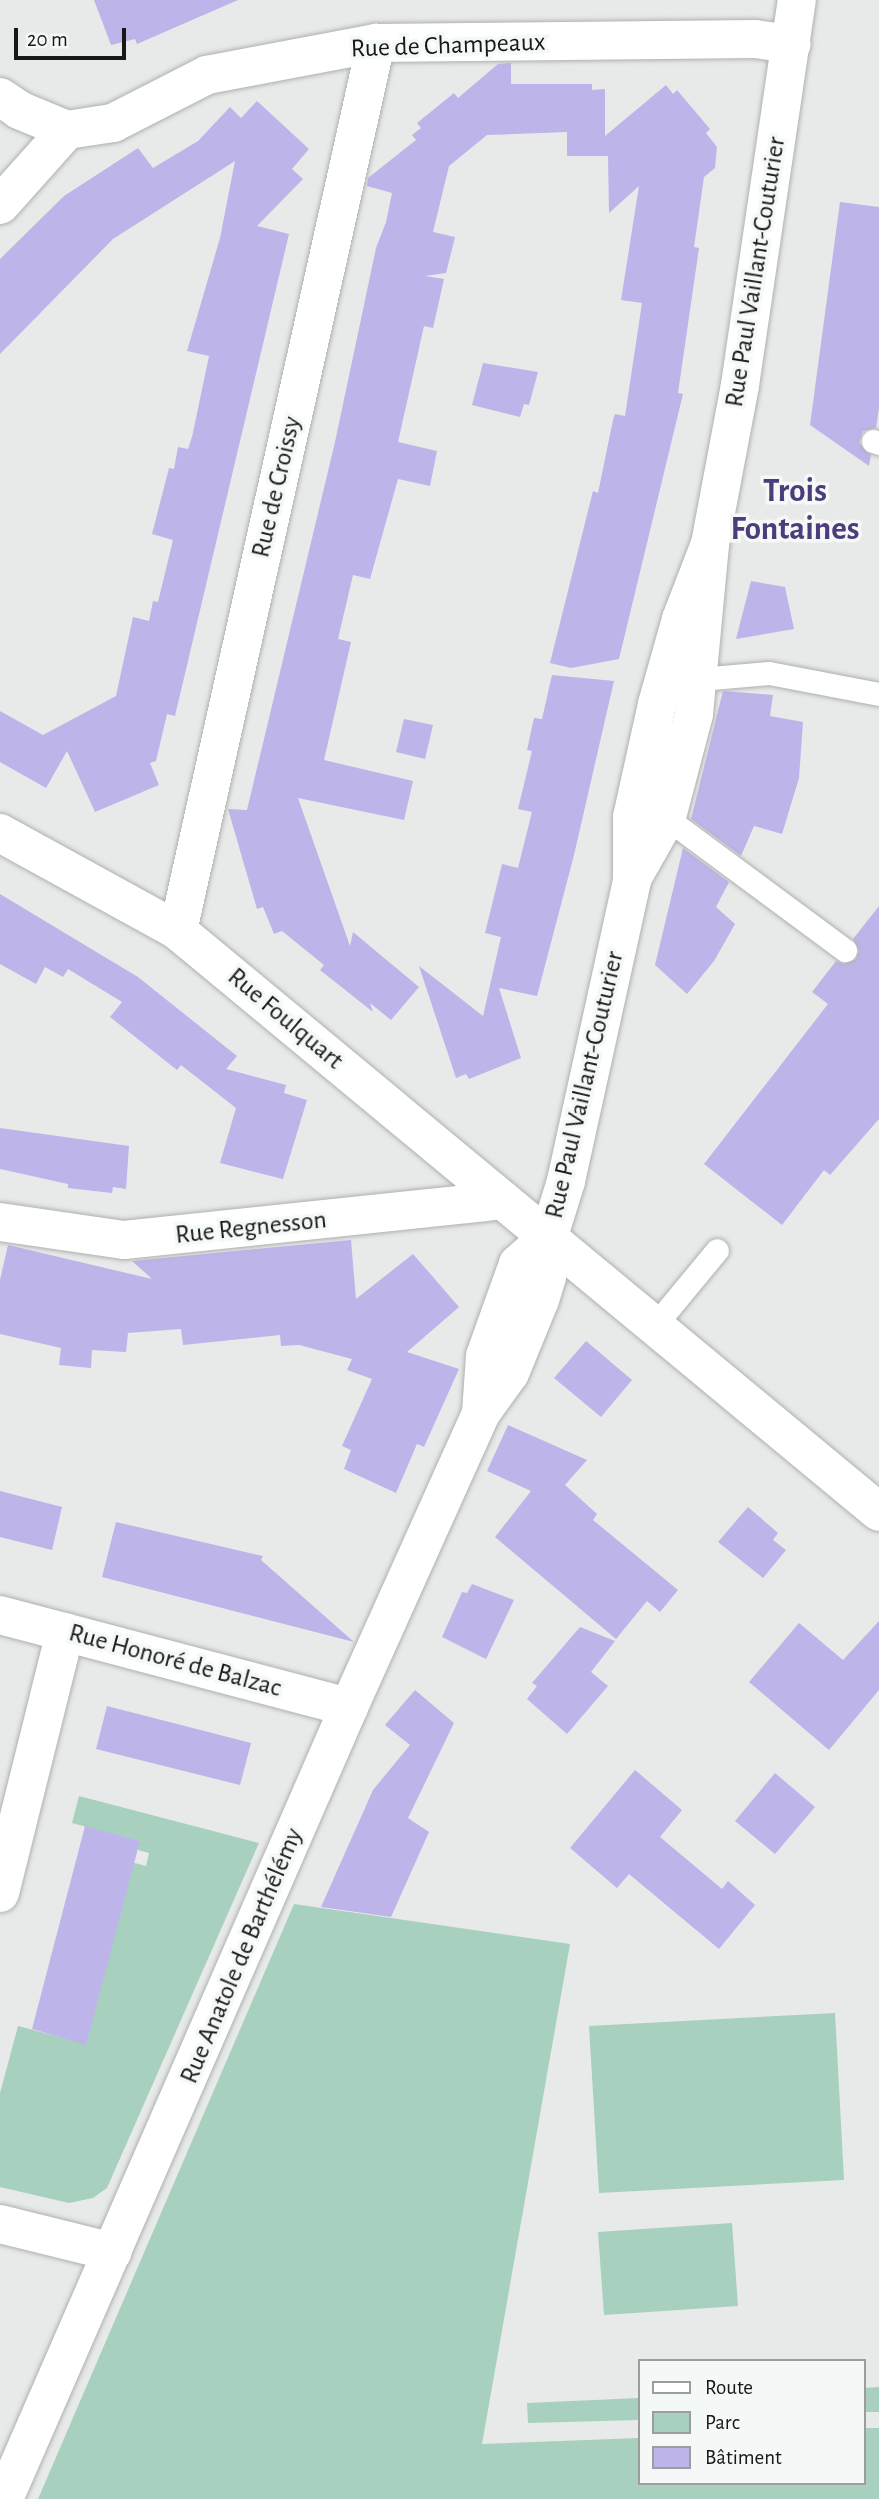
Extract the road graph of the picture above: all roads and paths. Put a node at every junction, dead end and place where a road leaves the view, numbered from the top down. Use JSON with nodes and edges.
{"nodes":[{"id":1,"x":797,"y":0,"type":"edge"},
{"id":2,"x":376,"y":43,"type":"junction"},
{"id":3,"x":792,"y":44,"type":"junction"},
{"id":4,"x":0,"y":97,"type":"edge"},
{"id":5,"x":67,"y":130,"type":"junction"},
{"id":6,"x":0,"y":205,"type":"edge"},
{"id":7,"x":682,"y":681,"type":"junction"},
{"id":8,"x":879,"y":694,"type":"edge"},
{"id":9,"x":652,"y":808,"type":"junction"},
{"id":10,"x":0,"y":833,"type":"edge"},
{"id":11,"x":178,"y":931,"type":"junction"},
{"id":12,"x":845,"y":950,"type":"dead end"},
{"id":13,"x":503,"y":1200,"type":"junction"},
{"id":14,"x":0,"y":1222,"type":"edge"},
{"id":15,"x":549,"y":1236,"type":"junction"},
{"id":16,"x":717,"y":1250,"type":"dead end"},
{"id":17,"x":655,"y":1325,"type":"junction"},
{"id":18,"x":879,"y":1513,"type":"edge"},
{"id":19,"x":0,"y":1615,"type":"edge"},
{"id":20,"x":65,"y":1632,"type":"junction"},
{"id":21,"x":349,"y":1707,"type":"junction"},
{"id":22,"x":0,"y":1893,"type":"edge"},
{"id":23,"x":0,"y":2224,"type":"edge"},
{"id":24,"x":113,"y":2252,"type":"junction"},
{"id":25,"x":4,"y":2499,"type":"edge"}],
"edges":[{"from":1,"to":3,"type":"street","name":"Rue Paul Vaillant-Couturier"},
{"from":2,"to":3,"type":"street","name":"Rue de Champeaux"},
{"from":2,"to":5,"type":"street","name":"Rue de Champeaux"},
{"from":2,"to":11,"type":"street","name":"Rue de Croissy"},
{"from":3,"to":7,"type":"street","name":"Rue Paul Vaillant-Couturier"},
{"from":4,"to":5,"type":"street"},
{"from":5,"to":6,"type":"street"},
{"from":7,"to":8,"type":"lane"},
{"from":7,"to":9,"type":"street","name":"Rue Paul Vaillant-Couturier"},
{"from":9,"to":12,"type":"lane"},
{"from":9,"to":15,"type":"street","name":"Rue Paul Vaillant-Couturier"},
{"from":10,"to":11,"type":"street","name":"Rue Foulquart"},
{"from":11,"to":13,"type":"street","name":"Rue Foulquart"},
{"from":13,"to":14,"type":"street","name":"Rue Regnesson"},
{"from":13,"to":15,"type":"street","name":"Rue Foulquart"},
{"from":15,"to":17,"type":"street","name":"Rue Paul Vaillant-Couturier"},
{"from":15,"to":21,"type":"street","name":"Rue Anatole de Barthélémy"},
{"from":16,"to":17,"type":"lane"},
{"from":17,"to":18,"type":"street","name":"Rue Paul Vaillant-Couturier"},
{"from":19,"to":20,"type":"street","name":"Rue Honoré de Balzac"},
{"from":20,"to":21,"type":"street","name":"Rue Honoré de Balzac"},
{"from":20,"to":22,"type":"street"},
{"from":21,"to":24,"type":"street","name":"Rue Anatole de Barthélémy"},
{"from":23,"to":24,"type":"street"},
{"from":24,"to":25,"type":"street","name":"Rue Anatole de Barthélémy"}]}
